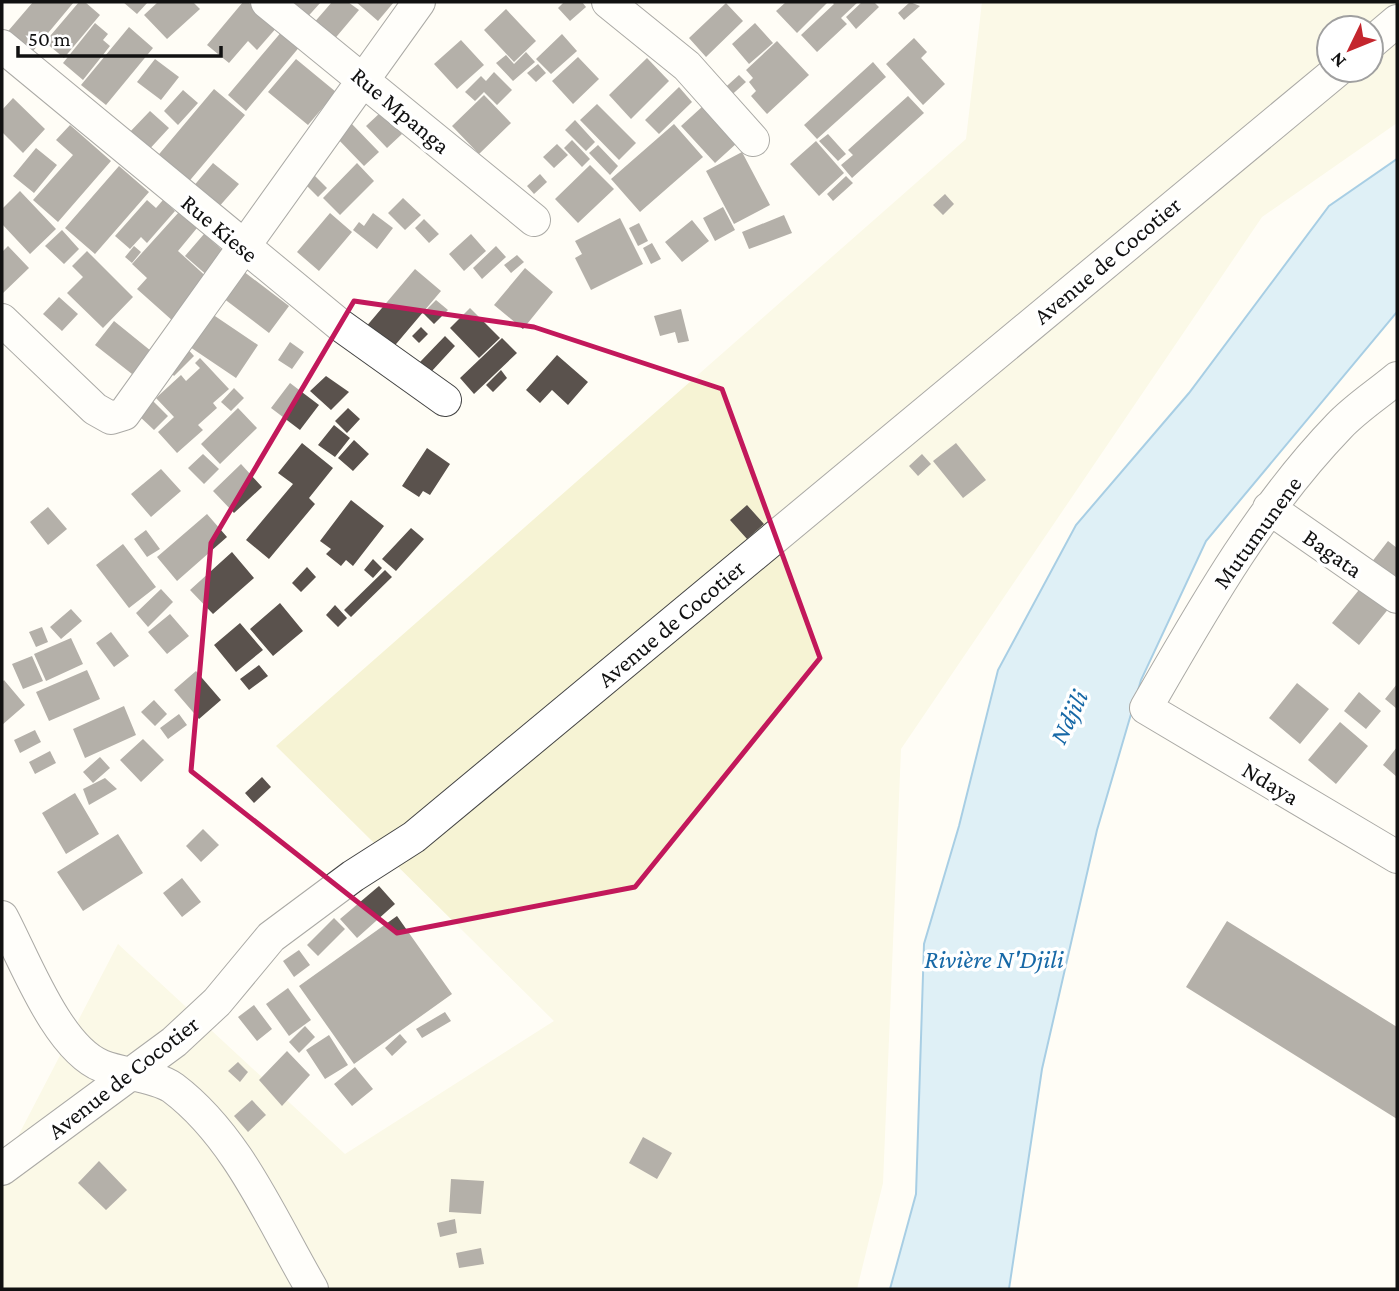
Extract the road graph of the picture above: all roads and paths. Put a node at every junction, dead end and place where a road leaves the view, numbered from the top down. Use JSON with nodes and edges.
{"nodes":[{"id":1,"x":267,"y":2,"type":"edge"},
{"id":2,"x":419,"y":2,"type":"edge"},
{"id":3,"x":608,"y":2,"type":"edge"},
{"id":4,"x":2,"y":46,"type":"edge"},
{"id":5,"x":363,"y":78,"type":"junction"},
{"id":6,"x":1321,"y":84,"type":"edge"},
{"id":7,"x":753,"y":140,"type":"dead end"},
{"id":8,"x":534,"y":220,"type":"dead end"},
{"id":9,"x":244,"y":248,"type":"junction"},
{"id":10,"x":2,"y":320,"type":"edge"},
{"id":11,"x":1397,"y":378,"type":"edge"},
{"id":12,"x":445,"y":400,"type":"dead end"},
{"id":13,"x":1269,"y":508,"type":"junction"},
{"id":14,"x":1397,"y":597,"type":"edge"},
{"id":15,"x":1146,"y":708,"type":"joint"},
{"id":16,"x":1397,"y":857,"type":"edge"},
{"id":17,"x":2,"y":917,"type":"edge"},
{"id":18,"x":128,"y":1074,"type":"junction"},
{"id":19,"x":2,"y":1169,"type":"edge"},
{"id":20,"x":312,"y":1289,"type":"edge"}],
"edges":[{"from":1,"to":5,"type":"street","name":"Rue Mpanga"},
{"from":2,"to":5,"type":"street"},
{"from":3,"to":7,"type":"street"},
{"from":4,"to":9,"type":"street","name":"Rue Kiese"},
{"from":5,"to":8,"type":"street","name":"Rue Mpanga"},
{"from":5,"to":9,"type":"street"},
{"from":6,"to":18,"type":"street","name":"Avenue de Cocotier"},
{"from":9,"to":10,"type":"street"},
{"from":9,"to":12,"type":"street","name":"Rue Kiese"},
{"from":11,"to":13,"type":"street","name":"Mutumunene"},
{"from":13,"to":14,"type":"street","name":"Bagata"},
{"from":13,"to":15,"type":"street","name":"Mutumunene"},
{"from":15,"to":16,"type":"street","name":"Ndaya"},
{"from":17,"to":18,"type":"street"},
{"from":18,"to":19,"type":"street","name":"Avenue de Cocotier"},
{"from":18,"to":20,"type":"street"}]}
